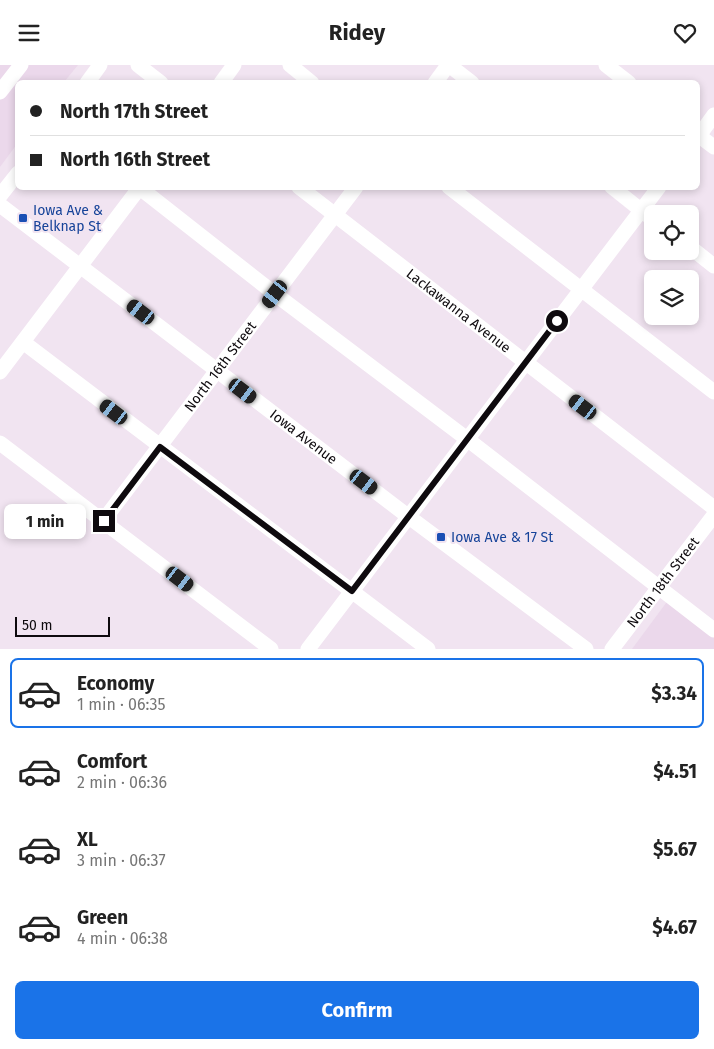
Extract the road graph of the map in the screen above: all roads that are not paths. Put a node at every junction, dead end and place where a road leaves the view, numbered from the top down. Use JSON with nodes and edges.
{"nodes":[{"id":1,"x":20,"y":65,"type":"edge"},
{"id":2,"x":138,"y":65,"type":"edge"},
{"id":3,"x":234,"y":65,"type":"edge"},
{"id":4,"x":290,"y":65,"type":"edge"},
{"id":5,"x":448,"y":65,"type":"edge"},
{"id":6,"x":606,"y":65,"type":"edge"},
{"id":7,"x":96,"y":66,"type":"edge"},
{"id":8,"x":89,"y":80,"type":"edge"},
{"id":9,"x":157,"y":80,"type":"edge"},
{"id":10,"x":223,"y":80,"type":"edge"},
{"id":11,"x":308,"y":80,"type":"edge"},
{"id":12,"x":437,"y":80,"type":"edge"},
{"id":13,"x":468,"y":80,"type":"edge"},
{"id":14,"x":625,"y":80,"type":"edge"},
{"id":15,"x":0,"y":92,"type":"edge"},
{"id":16,"x":714,"y":115,"type":"edge"},
{"id":17,"x":700,"y":133,"type":"edge"},
{"id":18,"x":700,"y":137,"type":"edge"},
{"id":19,"x":714,"y":147,"type":"edge"},
{"id":20,"x":138,"y":190,"type":"edge"},
{"id":21,"x":143,"y":190,"type":"edge"},
{"id":22,"x":302,"y":190,"type":"edge"},
{"id":23,"x":354,"y":190,"type":"edge"},
{"id":24,"x":452,"y":190,"type":"edge"},
{"id":25,"x":616,"y":190,"type":"edge"},
{"id":26,"x":658,"y":190,"type":"edge"},
{"id":27,"x":0,"y":205,"type":"edge"},
{"id":28,"x":651,"y":205,"type":"edge"},
{"id":29,"x":644,"y":212,"type":"edge"},
{"id":30,"x":335,"y":215,"type":"junction"},
{"id":31,"x":644,"y":218,"type":"edge"},
{"id":32,"x":699,"y":254,"type":"edge"},
{"id":33,"x":80,"y":266,"type":"junction"},
{"id":34,"x":714,"y":266,"type":"edge"},
{"id":35,"x":581,"y":291,"type":"junction"},
{"id":36,"x":275,"y":294,"type":"junction"},
{"id":37,"x":23,"y":342,"type":"junction"},
{"id":38,"x":525,"y":363,"type":"junction"},
{"id":39,"x":217,"y":371,"type":"junction"},
{"id":40,"x":0,"y":372,"type":"edge"},
{"id":41,"x":714,"y":391,"type":"edge"},
{"id":42,"x":468,"y":439,"type":"junction"},
{"id":43,"x":0,"y":443,"type":"edge"},
{"id":44,"x":160,"y":447,"type":"junction"},
{"id":45,"x":714,"y":508,"type":"edge"},
{"id":46,"x":714,"y":515,"type":"edge"},
{"id":47,"x":409,"y":517,"type":"junction"},
{"id":48,"x":104,"y":521,"type":"junction"},
{"id":49,"x":659,"y":588,"type":"junction"},
{"id":50,"x":352,"y":591,"type":"junction"},
{"id":51,"x":714,"y":630,"type":"edge"},
{"id":52,"x":271,"y":649,"type":"edge"},
{"id":53,"x":308,"y":649,"type":"edge"},
{"id":54,"x":428,"y":649,"type":"edge"},
{"id":55,"x":586,"y":649,"type":"edge"},
{"id":56,"x":612,"y":649,"type":"edge"}],
"edges":[{"from":1,"to":15,"type":"street"},
{"from":2,"to":9,"type":"street"},
{"from":3,"to":10,"type":"street"},
{"from":4,"to":11,"type":"street"},
{"from":5,"to":12,"type":"street"},
{"from":5,"to":13,"type":"street"},
{"from":6,"to":14,"type":"street"},
{"from":7,"to":8,"type":"street"},
{"from":16,"to":17,"type":"street"},
{"from":18,"to":19,"type":"street"},
{"from":20,"to":33,"type":"street"},
{"from":21,"to":36,"type":"street"},
{"from":22,"to":30,"type":"street","name":"Lackawanna Avenue"},
{"from":23,"to":30,"type":"street","name":"North 16th Street"},
{"from":24,"to":35,"type":"street"},
{"from":25,"to":29,"type":"street"},
{"from":26,"to":28,"type":"street"},
{"from":27,"to":33,"type":"street","name":"Iowa Avenue"},
{"from":30,"to":36,"type":"street","name":"North 16th Street"},
{"from":30,"to":38,"type":"street","name":"Lackawanna Avenue"},
{"from":31,"to":35,"type":"street"},
{"from":32,"to":34,"type":"street"},
{"from":33,"to":37,"type":"street"},
{"from":33,"to":39,"type":"street","name":"Iowa Avenue"},
{"from":35,"to":38,"type":"street"},
{"from":35,"to":41,"type":"street"},
{"from":36,"to":39,"type":"street","name":"North 16th Street"},
{"from":36,"to":42,"type":"street"},
{"from":37,"to":40,"type":"street"},
{"from":37,"to":44,"type":"street"},
{"from":38,"to":42,"type":"street"},
{"from":38,"to":45,"type":"street","name":"Lackawanna Avenue"},
{"from":39,"to":44,"type":"street","name":"North 16th Street"},
{"from":39,"to":47,"type":"street","name":"Iowa Avenue"},
{"from":42,"to":47,"type":"street"},
{"from":42,"to":49,"type":"street"},
{"from":43,"to":48,"type":"street"},
{"from":44,"to":48,"type":"street","name":"North 16th Street"},
{"from":44,"to":50,"type":"street"},
{"from":46,"to":49,"type":"street","name":"North 18th Street"},
{"from":47,"to":50,"type":"street"},
{"from":47,"to":55,"type":"street","name":"Iowa Avenue"},
{"from":48,"to":52,"type":"street"},
{"from":49,"to":51,"type":"street"},
{"from":49,"to":56,"type":"street","name":"North 18th Street"},
{"from":50,"to":53,"type":"street"},
{"from":50,"to":54,"type":"street"}]}
